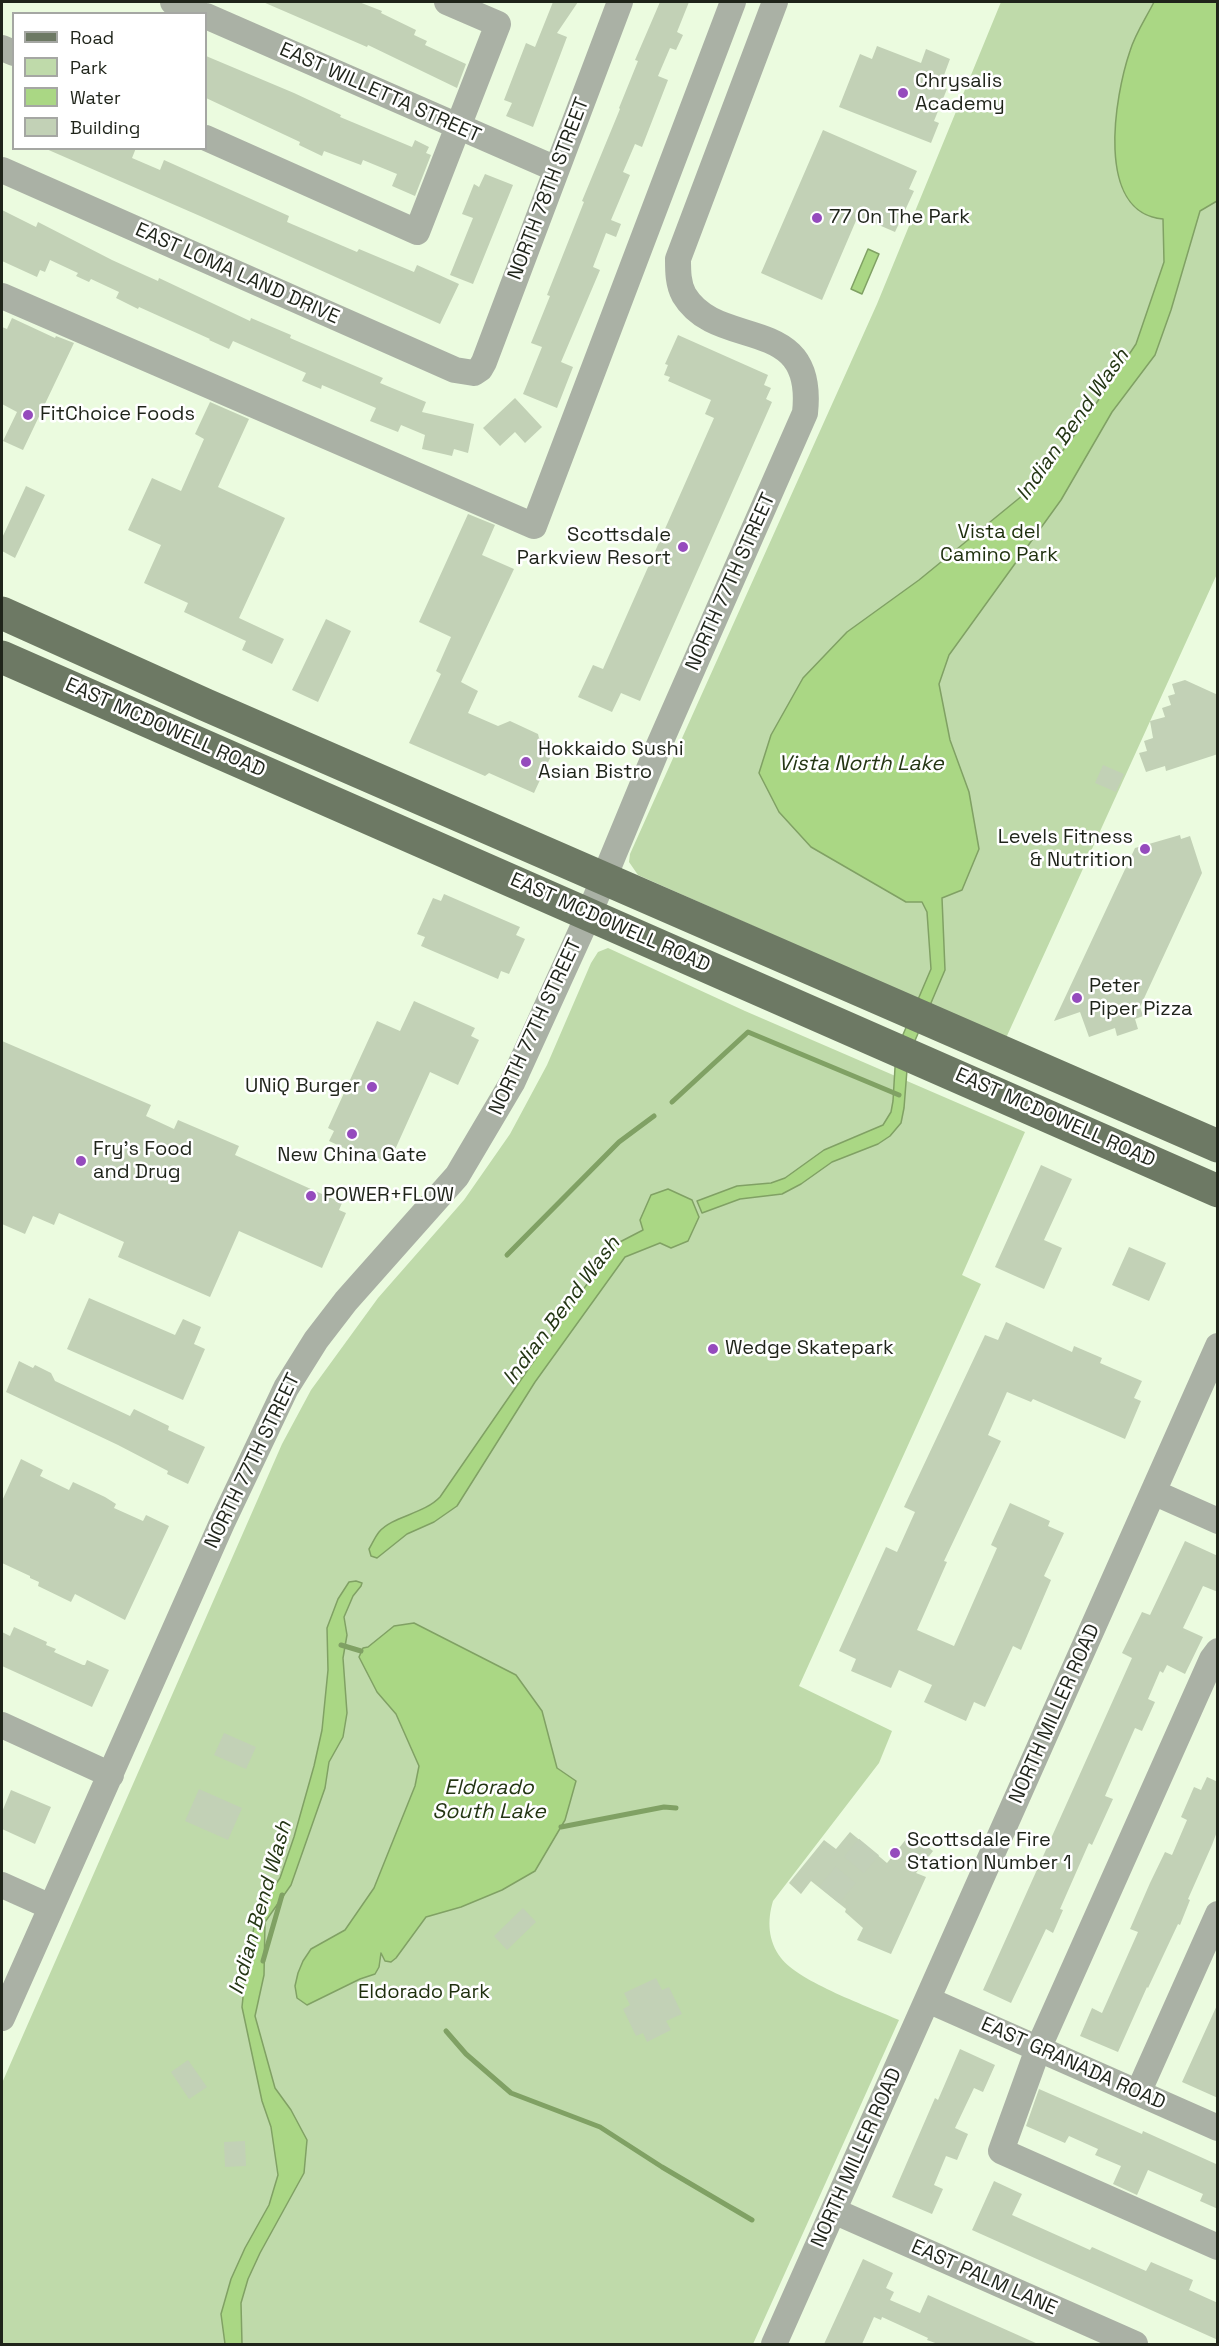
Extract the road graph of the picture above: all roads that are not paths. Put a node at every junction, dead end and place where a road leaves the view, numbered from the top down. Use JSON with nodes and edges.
{"nodes":[{"id":1,"x":173,"y":2,"type":"edge"},
{"id":2,"x":447,"y":2,"type":"edge"},
{"id":3,"x":620,"y":2,"type":"edge"},
{"id":4,"x":733,"y":2,"type":"edge"},
{"id":5,"x":775,"y":2,"type":"edge"},
{"id":6,"x":196,"y":12,"type":"edge"},
{"id":7,"x":207,"y":16,"type":"edge"},
{"id":8,"x":458,"y":127,"type":"junction"},
{"id":9,"x":207,"y":138,"type":"edge"},
{"id":10,"x":2,"y":170,"type":"edge"},
{"id":11,"x":555,"y":170,"type":"junction"},
{"id":12,"x":2,"y":296,"type":"edge"},
{"id":13,"x":474,"y":373,"type":"joint"},
{"id":14,"x":2,"y":612,"type":"edge"},
{"id":15,"x":2,"y":657,"type":"edge"},
{"id":16,"x":603,"y":878,"type":"junction"},
{"id":17,"x":589,"y":914,"type":"junction"},
{"id":18,"x":1218,"y":1146,"type":"edge"},
{"id":19,"x":1218,"y":1191,"type":"edge"},
{"id":20,"x":1218,"y":1346,"type":"edge"},
{"id":21,"x":1207,"y":1397,"type":"edge"},
{"id":22,"x":1153,"y":1492,"type":"junction"},
{"id":23,"x":1218,"y":1521,"type":"edge"},
{"id":24,"x":1218,"y":1651,"type":"edge"},
{"id":25,"x":2,"y":1725,"type":"edge"},
{"id":26,"x":111,"y":1775,"type":"junction"},
{"id":27,"x":2,"y":1885,"type":"edge"},
{"id":28,"x":51,"y":1907,"type":"junction"},
{"id":29,"x":1218,"y":1914,"type":"edge"},
{"id":30,"x":928,"y":2000,"type":"junction"},
{"id":31,"x":2,"y":2018,"type":"edge"},
{"id":32,"x":1038,"y":2049,"type":"junction"},
{"id":33,"x":1138,"y":2093,"type":"junction"},
{"id":34,"x":1218,"y":2128,"type":"edge"},
{"id":35,"x":834,"y":2211,"type":"junction"},
{"id":36,"x":1218,"y":2247,"type":"edge"},
{"id":37,"x":774,"y":2344,"type":"edge"},
{"id":38,"x":1135,"y":2344,"type":"edge"}],
"edges":[{"from":1,"to":6,"type":"street"},
{"from":2,"to":8,"type":"street"},
{"from":3,"to":11,"type":"street","name":"NORTH 78TH STREET"},
{"from":4,"to":12,"type":"street"},
{"from":5,"to":16,"type":"street","name":"NORTH 77TH STREET"},
{"from":7,"to":8,"type":"street","name":"EAST WILLETTA STREET"},
{"from":8,"to":9,"type":"street"},
{"from":8,"to":11,"type":"street","name":"EAST WILLETTA STREET"},
{"from":10,"to":13,"type":"street","name":"EAST LOMA LAND DRIVE"},
{"from":11,"to":13,"type":"street","name":"NORTH 78TH STREET"},
{"from":14,"to":16,"type":"main road","name":"EAST MCDOWELL ROAD"},
{"from":15,"to":17,"type":"main road","name":"EAST MCDOWELL ROAD"},
{"from":16,"to":17,"type":"street","name":"NORTH 77TH STREET"},
{"from":16,"to":18,"type":"main road","name":"EAST MCDOWELL ROAD"},
{"from":17,"to":19,"type":"main road","name":"EAST MCDOWELL ROAD"},
{"from":17,"to":26,"type":"street","name":"NORTH 77TH STREET"},
{"from":20,"to":21,"type":"street","name":"NORTH MILLER ROAD"},
{"from":21,"to":22,"type":"street","name":"NORTH MILLER ROAD"},
{"from":22,"to":23,"type":"street"},
{"from":22,"to":30,"type":"street","name":"NORTH MILLER ROAD"},
{"from":24,"to":32,"type":"street"},
{"from":25,"to":26,"type":"street"},
{"from":26,"to":28,"type":"street","name":"NORTH 77TH STREET"},
{"from":27,"to":28,"type":"street"},
{"from":28,"to":31,"type":"street","name":"NORTH 77TH STREET"},
{"from":29,"to":33,"type":"street"},
{"from":30,"to":32,"type":"street","name":"EAST GRANADA ROAD"},
{"from":30,"to":35,"type":"street","name":"NORTH MILLER ROAD"},
{"from":32,"to":33,"type":"street","name":"EAST GRANADA ROAD"},
{"from":32,"to":36,"type":"street"},
{"from":33,"to":34,"type":"street","name":"EAST GRANADA ROAD"},
{"from":35,"to":37,"type":"street","name":"NORTH MILLER ROAD"},
{"from":35,"to":38,"type":"street","name":"EAST PALM LANE"}]}
